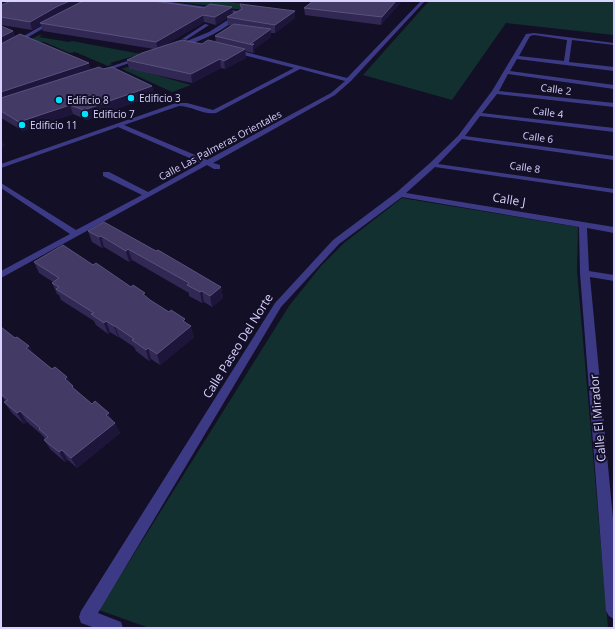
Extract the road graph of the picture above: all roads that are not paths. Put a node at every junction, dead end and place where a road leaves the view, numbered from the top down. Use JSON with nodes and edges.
{"nodes":[{"id":1,"x":154,"y":1,"type":"edge"},
{"id":2,"x":423,"y":1,"type":"edge"},
{"id":3,"x":56,"y":20,"type":"edge"},
{"id":4,"x":207,"y":25,"type":"edge"},
{"id":5,"x":220,"y":27,"type":"junction"},
{"id":6,"x":228,"y":28,"type":"edge"},
{"id":7,"x":570,"y":38,"type":"junction"},
{"id":8,"x":184,"y":39,"type":"edge"},
{"id":9,"x":194,"y":41,"type":"junction"},
{"id":10,"x":201,"y":43,"type":"edge"},
{"id":11,"x":614,"y":45,"type":"edge"},
{"id":12,"x":174,"y":47,"type":"edge"},
{"id":13,"x":225,"y":49,"type":"edge"},
{"id":14,"x":1,"y":51,"type":"edge"},
{"id":15,"x":150,"y":55,"type":"edge"},
{"id":16,"x":516,"y":57,"type":"junction"},
{"id":17,"x":566,"y":64,"type":"junction"},
{"id":18,"x":300,"y":67,"type":"junction"},
{"id":19,"x":614,"y":69,"type":"edge"},
{"id":20,"x":97,"y":72,"type":"edge"},
{"id":21,"x":507,"y":72,"type":"junction"},
{"id":22,"x":349,"y":80,"type":"junction"},
{"id":23,"x":614,"y":87,"type":"edge"},
{"id":24,"x":495,"y":92,"type":"junction"},
{"id":25,"x":614,"y":105,"type":"edge"},
{"id":26,"x":479,"y":114,"type":"junction"},
{"id":27,"x":119,"y":125,"type":"junction"},
{"id":28,"x":614,"y":130,"type":"edge"},
{"id":29,"x":460,"y":137,"type":"junction"},
{"id":30,"x":614,"y":158,"type":"edge"},
{"id":31,"x":208,"y":163,"type":"junction"},
{"id":32,"x":433,"y":165,"type":"junction"},
{"id":33,"x":1,"y":166,"type":"edge"},
{"id":34,"x":217,"y":167,"type":"dead end"},
{"id":35,"x":106,"y":174,"type":"dead end"},
{"id":36,"x":1,"y":185,"type":"edge"},
{"id":37,"x":614,"y":191,"type":"edge"},
{"id":38,"x":400,"y":194,"type":"junction"},
{"id":39,"x":148,"y":195,"type":"junction"},
{"id":40,"x":583,"y":225,"type":"junction"},
{"id":41,"x":614,"y":230,"type":"edge"},
{"id":42,"x":76,"y":234,"type":"junction"},
{"id":43,"x":585,"y":273,"type":"junction"},
{"id":44,"x":1,"y":274,"type":"edge"},
{"id":45,"x":614,"y":278,"type":"edge"},
{"id":46,"x":614,"y":611,"type":"edge"},
{"id":47,"x":115,"y":628,"type":"edge"}],
"edges":[{"from":1,"to":5,"type":"street"},
{"from":2,"to":22,"type":"street","name":"Calle Las Palmeras Orientales"},
{"from":3,"to":14,"type":"street"},
{"from":4,"to":8,"type":"street"},
{"from":5,"to":6,"type":"street"},
{"from":5,"to":9,"type":"street"},
{"from":7,"to":11,"type":"street"},
{"from":7,"to":16,"type":"street","name":"Calle Paseo Del Norte"},
{"from":7,"to":17,"type":"street"},
{"from":9,"to":10,"type":"street"},
{"from":9,"to":12,"type":"street"},
{"from":13,"to":18,"type":"street"},
{"from":15,"to":20,"type":"street"},
{"from":16,"to":17,"type":"street"},
{"from":16,"to":21,"type":"street","name":"Calle Paseo Del Norte"},
{"from":17,"to":19,"type":"street"},
{"from":18,"to":22,"type":"street"},
{"from":18,"to":27,"type":"street"},
{"from":21,"to":23,"type":"street"},
{"from":21,"to":24,"type":"street","name":"Calle Paseo Del Norte"},
{"from":22,"to":31,"type":"street","name":"Calle Las Palmeras Orientales"},
{"from":24,"to":25,"type":"street","name":"Calle 2"},
{"from":24,"to":26,"type":"street","name":"Calle Paseo Del Norte"},
{"from":26,"to":28,"type":"street","name":"Calle 4"},
{"from":26,"to":29,"type":"street","name":"Calle Paseo Del Norte"},
{"from":27,"to":31,"type":"street"},
{"from":27,"to":33,"type":"street"},
{"from":29,"to":30,"type":"street","name":"Calle 6"},
{"from":29,"to":32,"type":"street","name":"Calle Paseo Del Norte"},
{"from":31,"to":34,"type":"street"},
{"from":31,"to":39,"type":"street","name":"Calle Las Palmeras Orientales"},
{"from":32,"to":37,"type":"street","name":"Calle 8"},
{"from":32,"to":38,"type":"street","name":"Calle Paseo Del Norte"},
{"from":35,"to":39,"type":"street"},
{"from":36,"to":42,"type":"street"},
{"from":38,"to":40,"type":"street","name":"Calle J"},
{"from":38,"to":47,"type":"street","name":"Calle Paseo Del Norte"},
{"from":39,"to":42,"type":"street","name":"Calle Las Palmeras Orientales"},
{"from":40,"to":41,"type":"street","name":"Calle J"},
{"from":40,"to":43,"type":"street","name":"Calle El Mirador"},
{"from":42,"to":44,"type":"street","name":"Calle Las Palmeras Orientales"},
{"from":43,"to":45,"type":"street"},
{"from":43,"to":46,"type":"street","name":"Calle El Mirador"}]}
